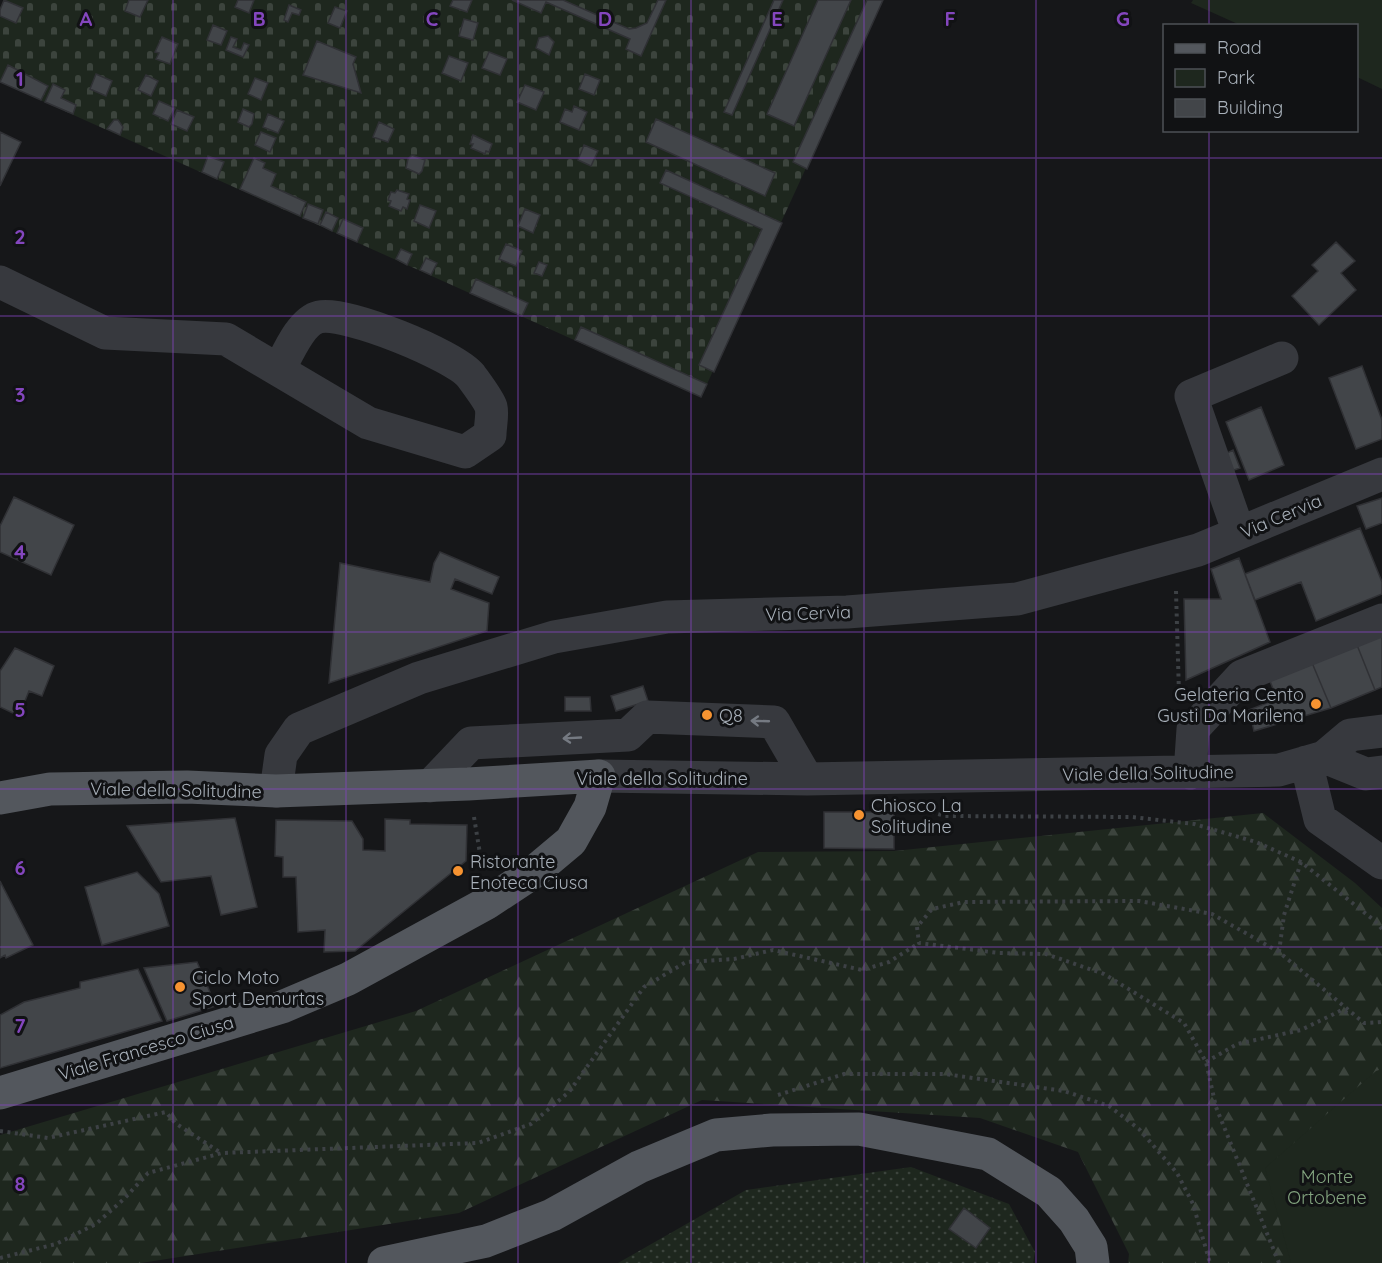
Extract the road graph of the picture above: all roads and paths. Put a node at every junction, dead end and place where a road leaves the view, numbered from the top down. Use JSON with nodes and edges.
{"nodes":[{"id":1,"x":0,"y":282,"type":"edge"},
{"id":2,"x":1282,"y":358,"type":"dead end"},
{"id":3,"x":279,"y":370,"type":"junction"},
{"id":4,"x":1382,"y":474,"type":"edge"},
{"id":5,"x":1239,"y":533,"type":"junction"},
{"id":6,"x":1175,"y":556,"type":"junction"},
{"id":7,"x":1382,"y":620,"type":"edge"},
{"id":8,"x":1179,"y":705,"type":"dead end"},
{"id":9,"x":1382,"y":730,"type":"edge"},
{"id":10,"x":1315,"y":760,"type":"junction"},
{"id":11,"x":1382,"y":772,"type":"edge"},
{"id":12,"x":1190,"y":773,"type":"junction"},
{"id":13,"x":599,"y":776,"type":"junction"},
{"id":14,"x":807,"y":779,"type":"junction"},
{"id":15,"x":468,"y":784,"type":"junction"},
{"id":16,"x":430,"y":786,"type":"junction"},
{"id":17,"x":276,"y":791,"type":"junction"},
{"id":18,"x":0,"y":798,"type":"edge"},
{"id":19,"x":922,"y":809,"type":"dead end"},
{"id":20,"x":1301,"y":862,"type":"junction"},
{"id":21,"x":1382,"y":863,"type":"edge"},
{"id":22,"x":487,"y":903,"type":"junction"},
{"id":23,"x":1382,"y":929,"type":"edge"},
{"id":24,"x":919,"y":943,"type":"junction"},
{"id":25,"x":1279,"y":952,"type":"junction"},
{"id":26,"x":1382,"y":1022,"type":"edge"},
{"id":27,"x":1364,"y":1023,"type":"junction"},
{"id":28,"x":1206,"y":1062,"type":"junction"},
{"id":29,"x":0,"y":1093,"type":"edge"},
{"id":30,"x":774,"y":1098,"type":"dead end"},
{"id":31,"x":0,"y":1131,"type":"edge"},
{"id":32,"x":222,"y":1153,"type":"junction"},
{"id":33,"x":0,"y":1258,"type":"edge"},
{"id":34,"x":394,"y":1262,"type":"edge"},
{"id":35,"x":1093,"y":1263,"type":"edge"},
{"id":36,"x":1210,"y":1263,"type":"edge"},
{"id":37,"x":1279,"y":1263,"type":"edge"}],
"edges":[{"from":1,"to":3,"type":"street"},
{"from":2,"to":5,"type":"street"},
{"from":3,"to":3,"type":"street"},
{"from":4,"to":5,"type":"street","name":"Via Cervia"},
{"from":5,"to":6,"type":"street","name":"Via Cervia"},
{"from":6,"to":8,"type":"path"},
{"from":6,"to":17,"type":"street","name":"Via Cervia"},
{"from":7,"to":12,"type":"street"},
{"from":9,"to":10,"type":"street"},
{"from":10,"to":11,"type":"street"},
{"from":10,"to":12,"type":"street","name":"Viale della Solitudine"},
{"from":10,"to":21,"type":"street"},
{"from":12,"to":14,"type":"street","name":"Viale della Solitudine"},
{"from":13,"to":14,"type":"street","name":"Viale della Solitudine"},
{"from":13,"to":15,"type":"main road","name":"Viale della Solitudine"},
{"from":13,"to":22,"type":"main road","name":"Viale Francesco Ciusa"},
{"from":14,"to":16,"type":"street","one_way":true},
{"from":15,"to":16,"type":"main road","name":"Viale della Solitudine"},
{"from":15,"to":22,"type":"path"},
{"from":16,"to":17,"type":"main road","name":"Viale della Solitudine"},
{"from":17,"to":18,"type":"main road","name":"Viale della Solitudine"},
{"from":19,"to":20,"type":"path"},
{"from":20,"to":23,"type":"path"},
{"from":20,"to":25,"type":"path"},
{"from":22,"to":29,"type":"main road","name":"Viale Francesco Ciusa"},
{"from":24,"to":25,"type":"path"},
{"from":24,"to":28,"type":"path"},
{"from":24,"to":32,"type":"path"},
{"from":25,"to":27,"type":"path"},
{"from":26,"to":27,"type":"path"},
{"from":27,"to":28,"type":"path"},
{"from":28,"to":37,"type":"path"},
{"from":30,"to":36,"type":"path"},
{"from":31,"to":32,"type":"path"},
{"from":32,"to":33,"type":"path"},
{"from":34,"to":35,"type":"main road"}]}
